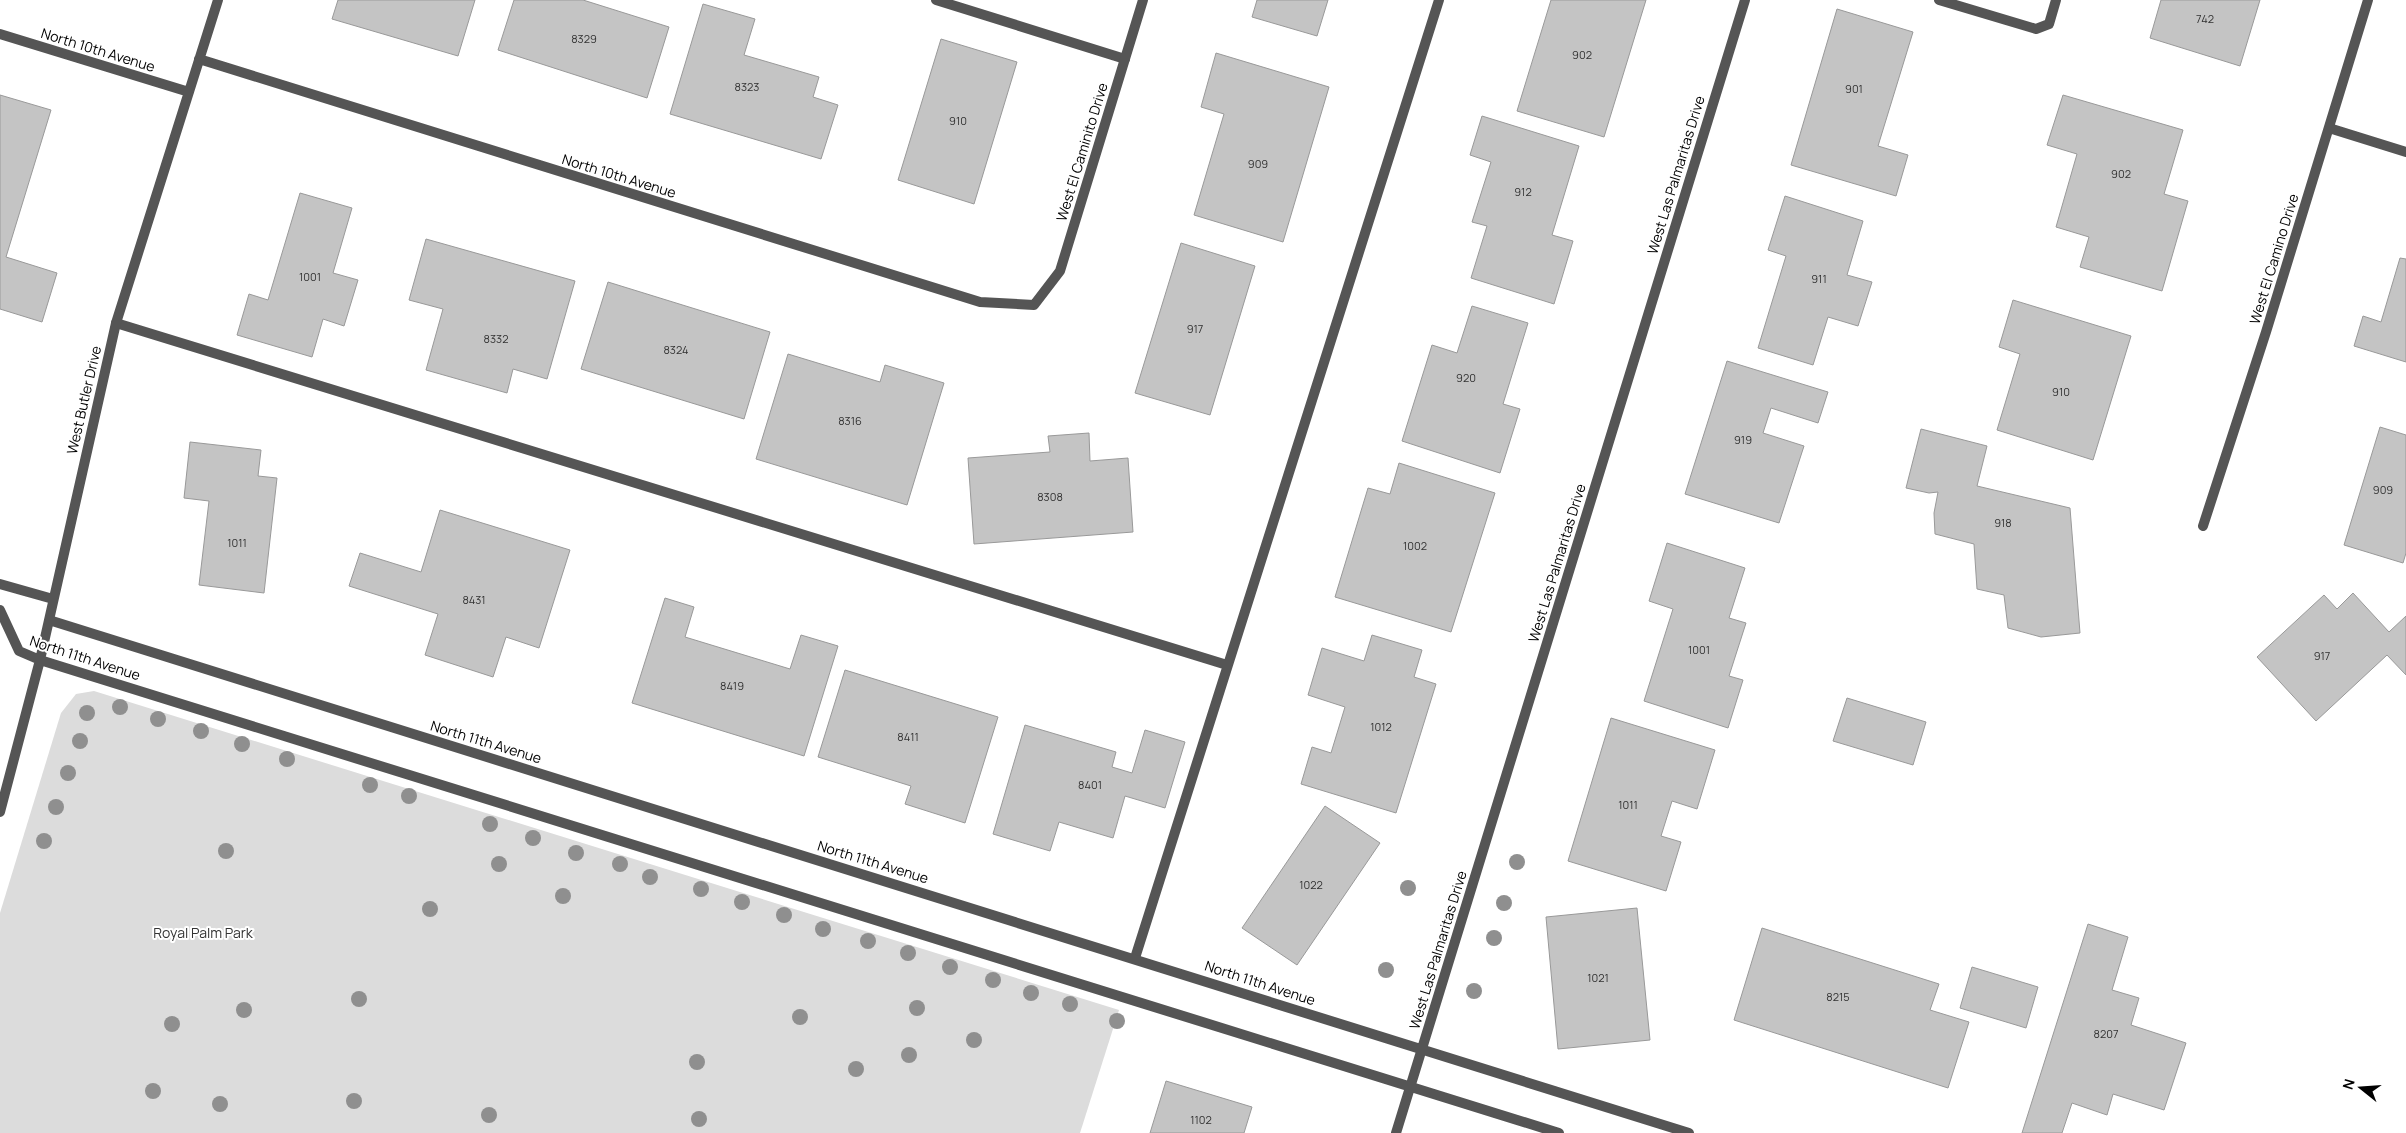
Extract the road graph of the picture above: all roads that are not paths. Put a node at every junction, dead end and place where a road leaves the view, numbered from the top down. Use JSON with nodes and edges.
{"nodes":[{"id":1,"x":218,"y":0,"type":"edge"},
{"id":2,"x":936,"y":0,"type":"edge"},
{"id":3,"x":1144,"y":0,"type":"edge"},
{"id":4,"x":1439,"y":0,"type":"edge"},
{"id":5,"x":1745,"y":0,"type":"edge"},
{"id":6,"x":1939,"y":0,"type":"edge"},
{"id":7,"x":2056,"y":0,"type":"edge"},
{"id":8,"x":2368,"y":0,"type":"edge"},
{"id":9,"x":0,"y":34,"type":"edge"},
{"id":10,"x":1125,"y":59,"type":"junction"},
{"id":11,"x":199,"y":60,"type":"junction"},
{"id":12,"x":189,"y":92,"type":"junction"},
{"id":13,"x":2329,"y":128,"type":"junction"},
{"id":14,"x":2406,"y":152,"type":"edge"},
{"id":15,"x":1034,"y":305,"type":"joint"},
{"id":16,"x":116,"y":323,"type":"junction"},
{"id":17,"x":2203,"y":526,"type":"dead end"},
{"id":18,"x":0,"y":584,"type":"edge"},
{"id":19,"x":53,"y":599,"type":"junction"},
{"id":20,"x":0,"y":610,"type":"edge"},
{"id":21,"x":48,"y":620,"type":"junction"},
{"id":22,"x":40,"y":660,"type":"junction"},
{"id":23,"x":1227,"y":665,"type":"junction"},
{"id":24,"x":0,"y":812,"type":"edge"},
{"id":25,"x":1134,"y":958,"type":"junction"},
{"id":26,"x":1422,"y":1049,"type":"junction"},
{"id":27,"x":1410,"y":1087,"type":"junction"},
{"id":28,"x":1396,"y":1133,"type":"edge"},
{"id":29,"x":1559,"y":1133,"type":"edge"},
{"id":30,"x":1689,"y":1133,"type":"edge"}],
"edges":[{"from":1,"to":11,"type":"street","name":"West Butler Drive"},
{"from":2,"to":10,"type":"street"},
{"from":3,"to":10,"type":"street","name":"West El Caminito Drive"},
{"from":4,"to":23,"type":"street"},
{"from":5,"to":26,"type":"street","name":"West Las Palmaritas Drive"},
{"from":6,"to":7,"type":"street"},
{"from":8,"to":13,"type":"street","name":"West El Camino Drive"},
{"from":9,"to":12,"type":"street","name":"North 10th Avenue"},
{"from":10,"to":15,"type":"street","name":"West El Caminito Drive"},
{"from":11,"to":12,"type":"street","name":"West Butler Drive"},
{"from":11,"to":15,"type":"street","name":"North 10th Avenue"},
{"from":12,"to":16,"type":"street","name":"West Butler Drive"},
{"from":13,"to":14,"type":"street"},
{"from":13,"to":17,"type":"street","name":"West El Camino Drive"},
{"from":16,"to":19,"type":"street","name":"West Butler Drive"},
{"from":16,"to":23,"type":"street"},
{"from":18,"to":19,"type":"street"},
{"from":19,"to":21,"type":"street","name":"West Butler Drive"},
{"from":20,"to":22,"type":"street","name":"North 11th Avenue"},
{"from":21,"to":22,"type":"street","name":"West Butler Drive"},
{"from":21,"to":25,"type":"street","name":"North 11th Avenue"},
{"from":22,"to":24,"type":"street","name":"West Butler Drive"},
{"from":22,"to":27,"type":"street","name":"North 11th Avenue"},
{"from":23,"to":25,"type":"street"},
{"from":25,"to":26,"type":"street","name":"North 11th Avenue"},
{"from":26,"to":27,"type":"street","name":"West Las Palmaritas Drive"},
{"from":26,"to":30,"type":"street","name":"North 11th Avenue"},
{"from":27,"to":28,"type":"street","name":"West Las Palmaritas Drive"},
{"from":27,"to":29,"type":"street","name":"North 11th Avenue"}]}
